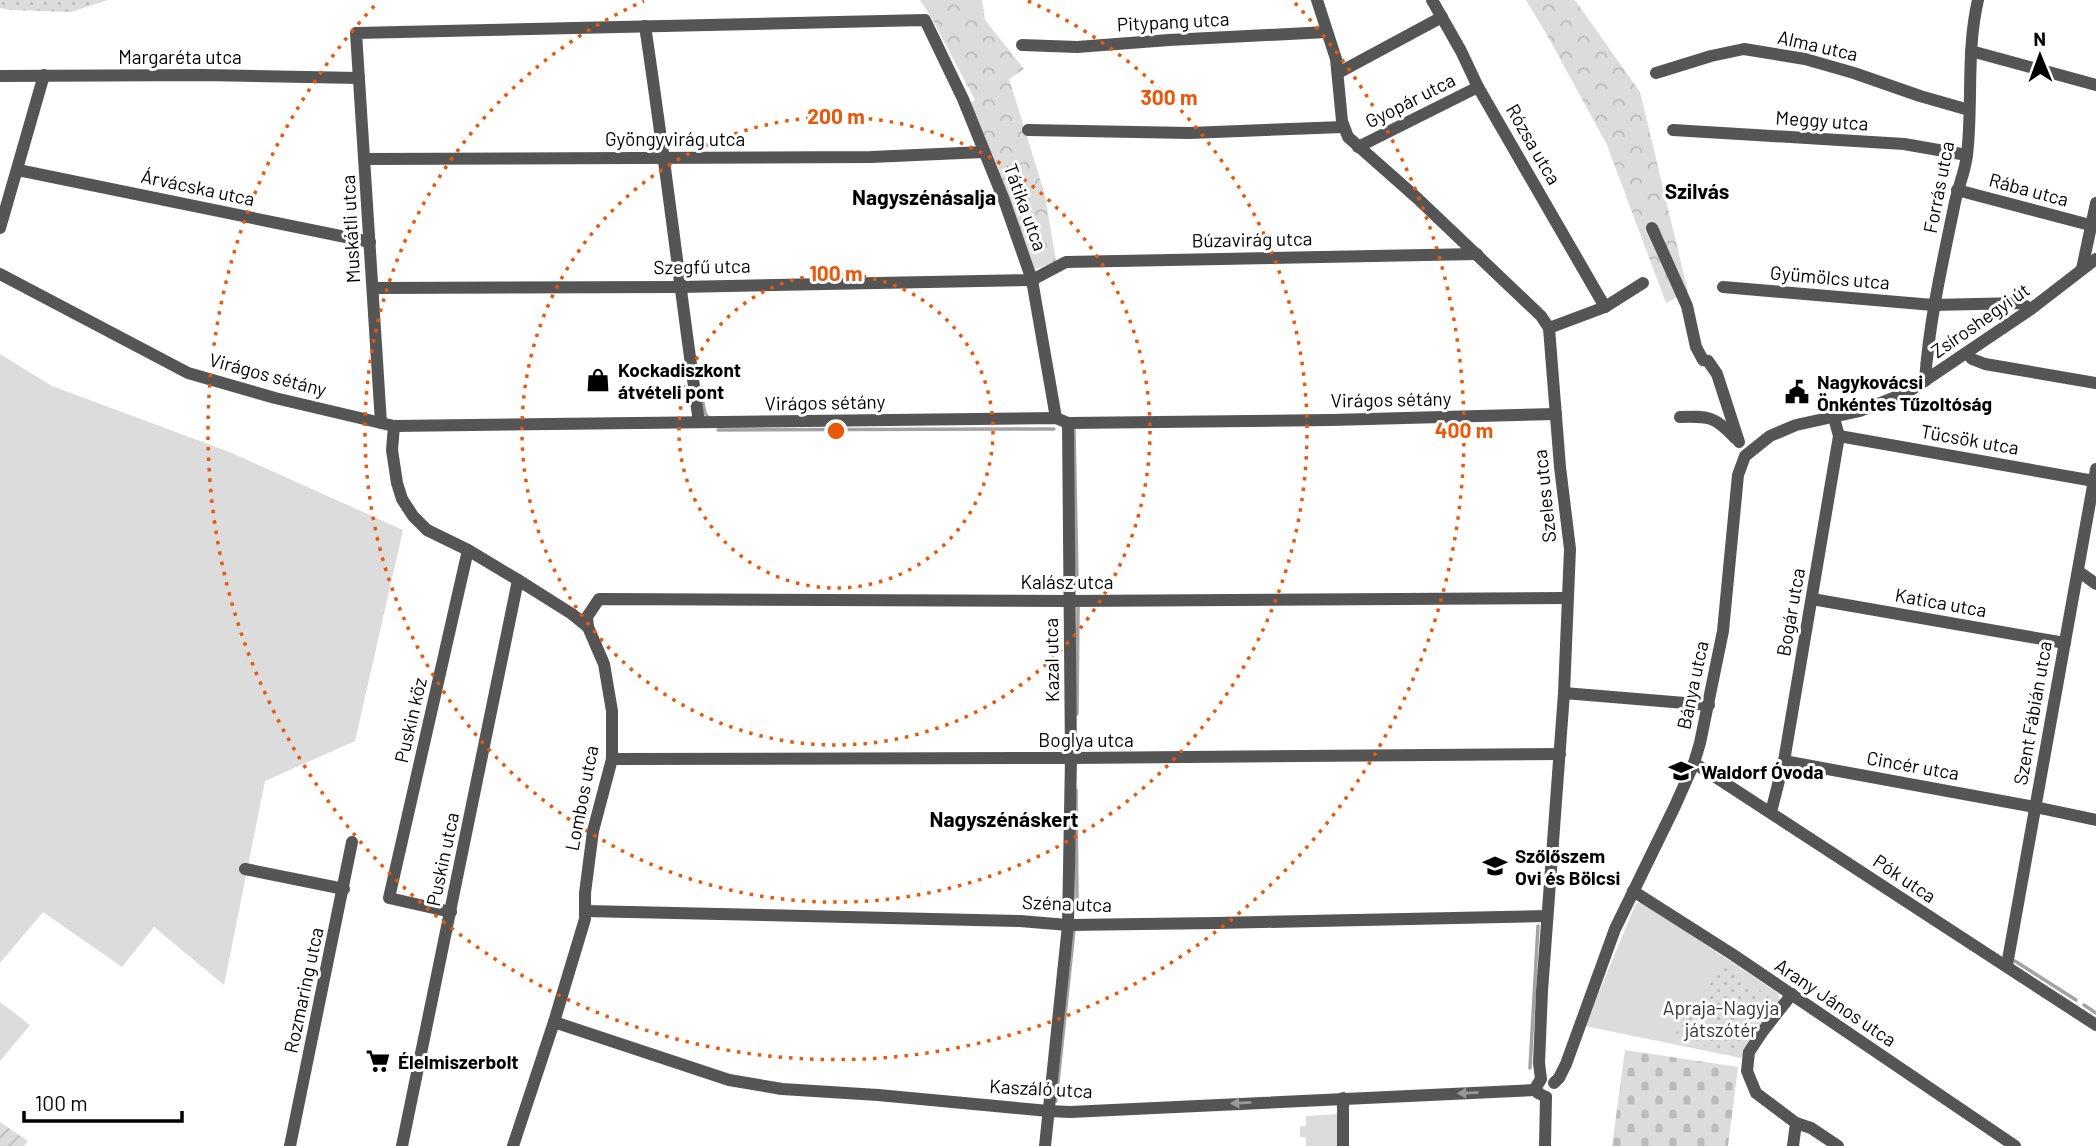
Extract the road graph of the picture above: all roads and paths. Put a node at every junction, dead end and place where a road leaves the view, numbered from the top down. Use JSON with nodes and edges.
{"nodes":[{"id":1,"x":1317,"y":0,"type":"edge"},
{"id":2,"x":1432,"y":0,"type":"edge"},
{"id":3,"x":1978,"y":0,"type":"edge"},
{"id":4,"x":1442,"y":17,"type":"junction"},
{"id":5,"x":645,"y":26,"type":"junction"},
{"id":6,"x":1327,"y":32,"type":"junction"},
{"id":7,"x":1022,"y":46,"type":"dead end"},
{"id":8,"x":1971,"y":51,"type":"junction"},
{"id":9,"x":1338,"y":73,"type":"junction"},
{"id":10,"x":1656,"y":73,"type":"dead end"},
{"id":11,"x":44,"y":75,"type":"junction"},
{"id":12,"x":0,"y":76,"type":"edge"},
{"id":13,"x":359,"y":78,"type":"junction"},
{"id":14,"x":2096,"y":85,"type":"edge"},
{"id":15,"x":1478,"y":87,"type":"junction"},
{"id":16,"x":1969,"y":110,"type":"junction"},
{"id":17,"x":1343,"y":127,"type":"junction"},
{"id":18,"x":1028,"y":130,"type":"dead end"},
{"id":19,"x":1673,"y":130,"type":"dead end"},
{"id":20,"x":1359,"y":148,"type":"junction"},
{"id":21,"x":984,"y":152,"type":"junction"},
{"id":22,"x":1967,"y":155,"type":"junction"},
{"id":23,"x":664,"y":156,"type":"junction"},
{"id":24,"x":366,"y":159,"type":"junction"},
{"id":25,"x":18,"y":170,"type":"junction"},
{"id":26,"x":1957,"y":190,"type":"junction"},
{"id":27,"x":2096,"y":204,"type":"edge"},
{"id":28,"x":2090,"y":225,"type":"junction"},
{"id":29,"x":0,"y":228,"type":"edge"},
{"id":30,"x":1652,"y":228,"type":"dead end"},
{"id":31,"x":370,"y":242,"type":"junction"},
{"id":32,"x":1477,"y":254,"type":"junction"},
{"id":33,"x":2096,"y":259,"type":"edge"},
{"id":34,"x":2082,"y":270,"type":"junction"},
{"id":35,"x":0,"y":274,"type":"edge"},
{"id":36,"x":1032,"y":279,"type":"junction"},
{"id":37,"x":1643,"y":282,"type":"dead end"},
{"id":38,"x":680,"y":287,"type":"junction"},
{"id":39,"x":1723,"y":287,"type":"dead end"},
{"id":40,"x":373,"y":288,"type":"junction"},
{"id":41,"x":1933,"y":305,"type":"junction"},
{"id":42,"x":1605,"y":307,"type":"junction"},
{"id":43,"x":2031,"y":309,"type":"junction"},
{"id":44,"x":1549,"y":328,"type":"junction"},
{"id":45,"x":1966,"y":353,"type":"junction"},
{"id":46,"x":1925,"y":381,"type":"junction"},
{"id":47,"x":2096,"y":383,"type":"edge"},
{"id":48,"x":1556,"y":414,"type":"junction"},
{"id":49,"x":1680,"y":417,"type":"dead end"},
{"id":50,"x":1834,"y":418,"type":"junction"},
{"id":51,"x":1062,"y":421,"type":"junction"},
{"id":52,"x":699,"y":422,"type":"junction"},
{"id":53,"x":388,"y":425,"type":"junction"},
{"id":54,"x":1839,"y":436,"type":"junction"},
{"id":55,"x":1739,"y":442,"type":"junction"},
{"id":56,"x":1743,"y":458,"type":"junction"},
{"id":57,"x":2095,"y":475,"type":"edge"},
{"id":58,"x":468,"y":550,"type":"junction"},
{"id":59,"x":2078,"y":571,"type":"junction"},
{"id":60,"x":518,"y":580,"type":"junction"},
{"id":61,"x":2096,"y":584,"type":"edge"},
{"id":62,"x":1567,"y":598,"type":"junction"},
{"id":63,"x":1812,"y":599,"type":"junction"},
{"id":64,"x":1069,"y":601,"type":"junction"},
{"id":65,"x":588,"y":627,"type":"junction"},
{"id":66,"x":2065,"y":643,"type":"junction"},
{"id":67,"x":1564,"y":692,"type":"junction"},
{"id":68,"x":1709,"y":705,"type":"junction"},
{"id":69,"x":1560,"y":754,"type":"junction"},
{"id":70,"x":1071,"y":758,"type":"junction"},
{"id":71,"x":612,"y":759,"type":"junction"},
{"id":72,"x":1784,"y":761,"type":"junction"},
{"id":73,"x":1694,"y":763,"type":"junction"},
{"id":74,"x":2035,"y":807,"type":"junction"},
{"id":75,"x":1771,"y":812,"type":"junction"},
{"id":76,"x":2096,"y":820,"type":"edge"},
{"id":77,"x":352,"y":842,"type":"dead end"},
{"id":78,"x":245,"y":869,"type":"dead end"},
{"id":79,"x":344,"y":889,"type":"junction"},
{"id":80,"x":1633,"y":891,"type":"junction"},
{"id":81,"x":586,"y":911,"type":"junction"},
{"id":82,"x":451,"y":912,"type":"junction"},
{"id":83,"x":1546,"y":916,"type":"junction"},
{"id":84,"x":1068,"y":925,"type":"junction"},
{"id":85,"x":2007,"y":965,"type":"junction"},
{"id":86,"x":1792,"y":995,"type":"junction"},
{"id":87,"x":554,"y":1022,"type":"junction"},
{"id":88,"x":2096,"y":1025,"type":"edge"},
{"id":89,"x":1544,"y":1087,"type":"junction"},
{"id":90,"x":1343,"y":1098,"type":"junction"},
{"id":91,"x":1049,"y":1111,"type":"junction"},
{"id":92,"x":1796,"y":1123,"type":"junction"},
{"id":93,"x":290,"y":1146,"type":"edge"},
{"id":94,"x":402,"y":1146,"type":"edge"},
{"id":95,"x":513,"y":1146,"type":"edge"},
{"id":96,"x":1045,"y":1146,"type":"edge"},
{"id":97,"x":1343,"y":1146,"type":"edge"},
{"id":98,"x":1545,"y":1146,"type":"edge"},
{"id":99,"x":1793,"y":1146,"type":"edge"},
{"id":100,"x":1838,"y":1146,"type":"edge"},
{"id":101,"x":2015,"y":1146,"type":"edge"}],
"edges":[{"from":1,"to":6,"type":"street"},
{"from":2,"to":4,"type":"street","name":"Rózsa utca"},
{"from":3,"to":8,"type":"street","name":"Forrás utca"},
{"from":4,"to":9,"type":"street"},
{"from":4,"to":15,"type":"street","name":"Rózsa utca"},
{"from":5,"to":13,"type":"street","name":"Muskátli utca"},
{"from":5,"to":21,"type":"street","name":"Tátika utca"},
{"from":5,"to":23,"type":"street"},
{"from":6,"to":7,"type":"street","name":"Pitypang utca"},
{"from":6,"to":9,"type":"street"},
{"from":8,"to":14,"type":"street"},
{"from":8,"to":16,"type":"street","name":"Forrás utca"},
{"from":9,"to":17,"type":"street"},
{"from":10,"to":16,"type":"street","name":"Alma utca"},
{"from":11,"to":12,"type":"street","name":"Margaréta utca"},
{"from":11,"to":13,"type":"street","name":"Margaréta utca"},
{"from":11,"to":25,"type":"street"},
{"from":13,"to":24,"type":"street","name":"Muskátli utca"},
{"from":15,"to":20,"type":"street","name":"Gyopár utca"},
{"from":15,"to":42,"type":"street","name":"Rózsa utca"},
{"from":16,"to":22,"type":"street","name":"Forrás utca"},
{"from":17,"to":18,"type":"street"},
{"from":17,"to":20,"type":"street"},
{"from":19,"to":22,"type":"street","name":"Meggy utca"},
{"from":20,"to":32,"type":"street"},
{"from":21,"to":23,"type":"street","name":"Gyöngyvirág utca"},
{"from":21,"to":36,"type":"street","name":"Tátika utca"},
{"from":22,"to":26,"type":"street","name":"Forrás utca"},
{"from":23,"to":24,"type":"street","name":"Gyöngyvirág utca"},
{"from":23,"to":38,"type":"street"},
{"from":24,"to":31,"type":"street","name":"Muskátli utca"},
{"from":25,"to":29,"type":"street"},
{"from":25,"to":31,"type":"street","name":"Árvácska utca"},
{"from":26,"to":28,"type":"street","name":"Rába utca"},
{"from":26,"to":41,"type":"street","name":"Forrás utca"},
{"from":27,"to":28,"type":"street"},
{"from":28,"to":34,"type":"street"},
{"from":30,"to":55,"type":"street"},
{"from":31,"to":40,"type":"street","name":"Muskátli utca"},
{"from":32,"to":36,"type":"street","name":"Búzavirág utca"},
{"from":32,"to":44,"type":"street"},
{"from":33,"to":34,"type":"street","name":"Zsíroshegyi út"},
{"from":34,"to":43,"type":"street","name":"Zsíroshegyi út"},
{"from":35,"to":53,"type":"street","name":"Virágos sétány"},
{"from":36,"to":38,"type":"street","name":"Szegfű utca"},
{"from":36,"to":51,"type":"street","name":"Tátika utca"},
{"from":37,"to":42,"type":"street"},
{"from":38,"to":40,"type":"street","name":"Szegfű utca"},
{"from":38,"to":52,"type":"street"},
{"from":39,"to":41,"type":"street","name":"Gyümölcs utca"},
{"from":40,"to":53,"type":"street","name":"Muskátli utca"},
{"from":41,"to":43,"type":"street","name":"Gyümölcs utca"},
{"from":41,"to":46,"type":"street","name":"Forrás utca"},
{"from":42,"to":44,"type":"street"},
{"from":43,"to":45,"type":"street","name":"Zsíroshegyi út"},
{"from":44,"to":48,"type":"street","name":"Szeles utca"},
{"from":45,"to":46,"type":"street","name":"Zsíroshegyi út"},
{"from":45,"to":47,"type":"street"},
{"from":46,"to":50,"type":"street","name":"Zsíroshegyi út"},
{"from":48,"to":51,"type":"street","name":"Virágos sétány"},
{"from":48,"to":62,"type":"street","name":"Szeles utca"},
{"from":49,"to":55,"type":"street"},
{"from":50,"to":54,"type":"street","name":"Bogár utca"},
{"from":50,"to":56,"type":"street","name":"Zsíroshegyi út"},
{"from":51,"to":52,"type":"street","name":"Virágos sétány"},
{"from":51,"to":64,"type":"street","name":"Kazal utca"},
{"from":52,"to":53,"type":"street","name":"Virágos sétány"},
{"from":53,"to":58,"type":"street"},
{"from":54,"to":57,"type":"street","name":"Tücsök utca"},
{"from":54,"to":63,"type":"street","name":"Bogár utca"},
{"from":55,"to":56,"type":"street"},
{"from":56,"to":68,"type":"street","name":"Bánya utca"},
{"from":57,"to":59,"type":"street","name":"Szent Fábián utca"},
{"from":58,"to":60,"type":"street"},
{"from":58,"to":82,"type":"street","name":"Puskin köz"},
{"from":59,"to":61,"type":"street"},
{"from":59,"to":66,"type":"street","name":"Szent Fábián utca"},
{"from":60,"to":65,"type":"street"},
{"from":60,"to":82,"type":"street","name":"Puskin utca"},
{"from":62,"to":64,"type":"street","name":"Kalász utca"},
{"from":62,"to":67,"type":"street","name":"Szeles utca"},
{"from":63,"to":66,"type":"street","name":"Katica utca"},
{"from":63,"to":72,"type":"street","name":"Bogár utca"},
{"from":64,"to":65,"type":"street","name":"Kalász utca"},
{"from":64,"to":70,"type":"street","name":"Kazal utca"},
{"from":65,"to":71,"type":"street","name":"Lombos utca"},
{"from":66,"to":74,"type":"street","name":"Szent Fábián utca"},
{"from":67,"to":68,"type":"street"},
{"from":67,"to":69,"type":"street","name":"Szeles utca"},
{"from":68,"to":73,"type":"street","name":"Bánya utca"},
{"from":69,"to":70,"type":"street","name":"Boglya utca"},
{"from":69,"to":83,"type":"street","name":"Szeles utca"},
{"from":70,"to":71,"type":"street","name":"Boglya utca"},
{"from":70,"to":84,"type":"street","name":"Kazal utca"},
{"from":71,"to":81,"type":"street","name":"Lombos utca"},
{"from":72,"to":74,"type":"street","name":"Cincér utca"},
{"from":72,"to":75,"type":"street","name":"Bogár utca"},
{"from":73,"to":75,"type":"street","name":"Pók utca"},
{"from":73,"to":80,"type":"street","name":"Bánya utca"},
{"from":74,"to":76,"type":"street","name":"Cincér utca"},
{"from":74,"to":85,"type":"street","name":"Szent Fábián utca"},
{"from":75,"to":85,"type":"street","name":"Pók utca"},
{"from":77,"to":79,"type":"street","name":"Rozmaring utca"},
{"from":78,"to":79,"type":"street"},
{"from":79,"to":93,"type":"street","name":"Rozmaring utca"},
{"from":80,"to":86,"type":"street","name":"Arany János utca"},
{"from":80,"to":89,"type":"street","name":"Bánya utca"},
{"from":81,"to":84,"type":"street","name":"Széna utca"},
{"from":81,"to":87,"type":"street","name":"Lombos utca"},
{"from":82,"to":94,"type":"street","name":"Puskin utca"},
{"from":83,"to":84,"type":"street","name":"Széna utca"},
{"from":83,"to":89,"type":"street","name":"Szeles utca"},
{"from":84,"to":91,"type":"street","name":"Kazal utca"},
{"from":85,"to":88,"type":"street","name":"Pók utca"},
{"from":86,"to":92,"type":"street"},
{"from":86,"to":101,"type":"street","name":"Arany János utca"},
{"from":87,"to":91,"type":"street","name":"Kaszáló utca"},
{"from":87,"to":95,"type":"street","name":"Lombos utca"},
{"from":89,"to":90,"type":"street","name":"Kaszáló utca","one_way":true},
{"from":89,"to":98,"type":"street","name":"Bánya utca"},
{"from":90,"to":91,"type":"street","name":"Kaszáló utca","one_way":true},
{"from":90,"to":97,"type":"street"},
{"from":91,"to":96,"type":"street","name":"Kazal utca"},
{"from":92,"to":99,"type":"street"},
{"from":92,"to":100,"type":"street"}]}
